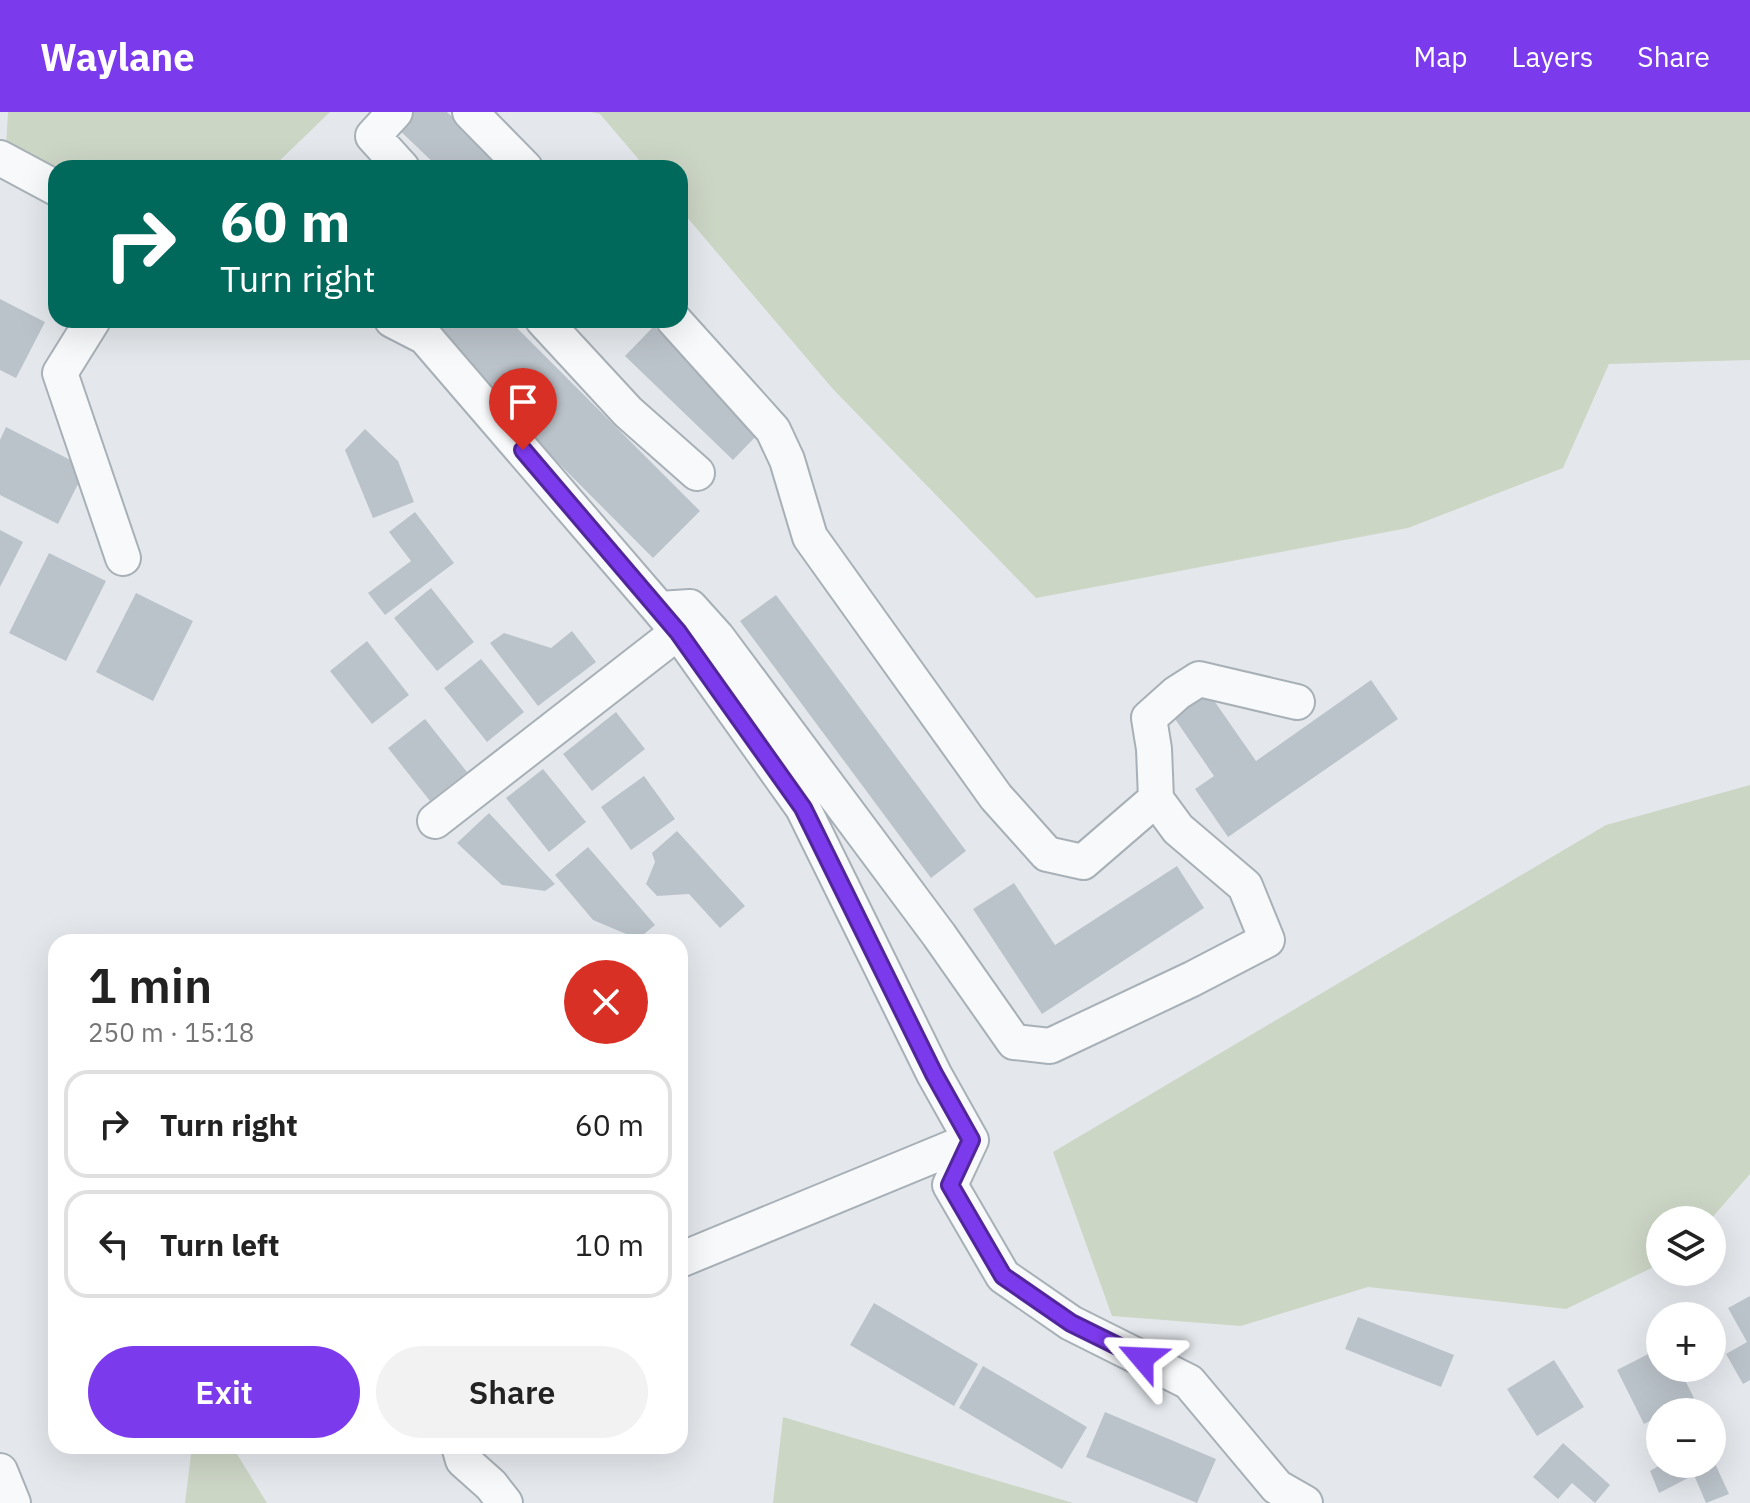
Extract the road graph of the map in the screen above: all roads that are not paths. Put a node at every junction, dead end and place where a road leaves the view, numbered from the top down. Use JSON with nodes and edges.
{"nodes":[{"id":1,"x":395,"y":112,"type":"edge"},
{"id":2,"x":470,"y":112,"type":"edge"},
{"id":3,"x":0,"y":158,"type":"edge"},
{"id":4,"x":395,"y":160,"type":"edge"},
{"id":5,"x":517,"y":160,"type":"edge"},
{"id":6,"x":48,"y":184,"type":"edge"},
{"id":7,"x":88,"y":328,"type":"edge"},
{"id":8,"x":408,"y":328,"type":"edge"},
{"id":9,"x":550,"y":328,"type":"edge"},
{"id":10,"x":681,"y":328,"type":"edge"},
{"id":11,"x":697,"y":473,"type":"dead end"},
{"id":12,"x":123,"y":558,"type":"dead end"},
{"id":13,"x":669,"y":620,"type":"junction"},
{"id":14,"x":1297,"y":702,"type":"dead end"},
{"id":15,"x":1156,"y":799,"type":"junction"},
{"id":16,"x":435,"y":821,"type":"dead end"},
{"id":17,"x":971,"y":1140,"type":"junction"},
{"id":18,"x":688,"y":1257,"type":"edge"},
{"id":19,"x":461,"y":1454,"type":"edge"},
{"id":20,"x":0,"y":1471,"type":"edge"},
{"id":21,"x":13,"y":1503,"type":"edge"},
{"id":22,"x":505,"y":1503,"type":"edge"},
{"id":23,"x":1305,"y":1503,"type":"edge"}],
"edges":[{"from":1,"to":4,"type":"street"},
{"from":2,"to":5,"type":"street"},
{"from":3,"to":6,"type":"street"},
{"from":7,"to":12,"type":"street"},
{"from":8,"to":13,"type":"street"},
{"from":9,"to":11,"type":"street"},
{"from":10,"to":15,"type":"street"},
{"from":13,"to":15,"type":"street"},
{"from":13,"to":16,"type":"street"},
{"from":13,"to":17,"type":"street"},
{"from":14,"to":15,"type":"street"},
{"from":17,"to":18,"type":"street"},
{"from":17,"to":23,"type":"street"},
{"from":19,"to":22,"type":"street"},
{"from":20,"to":21,"type":"street"}]}
